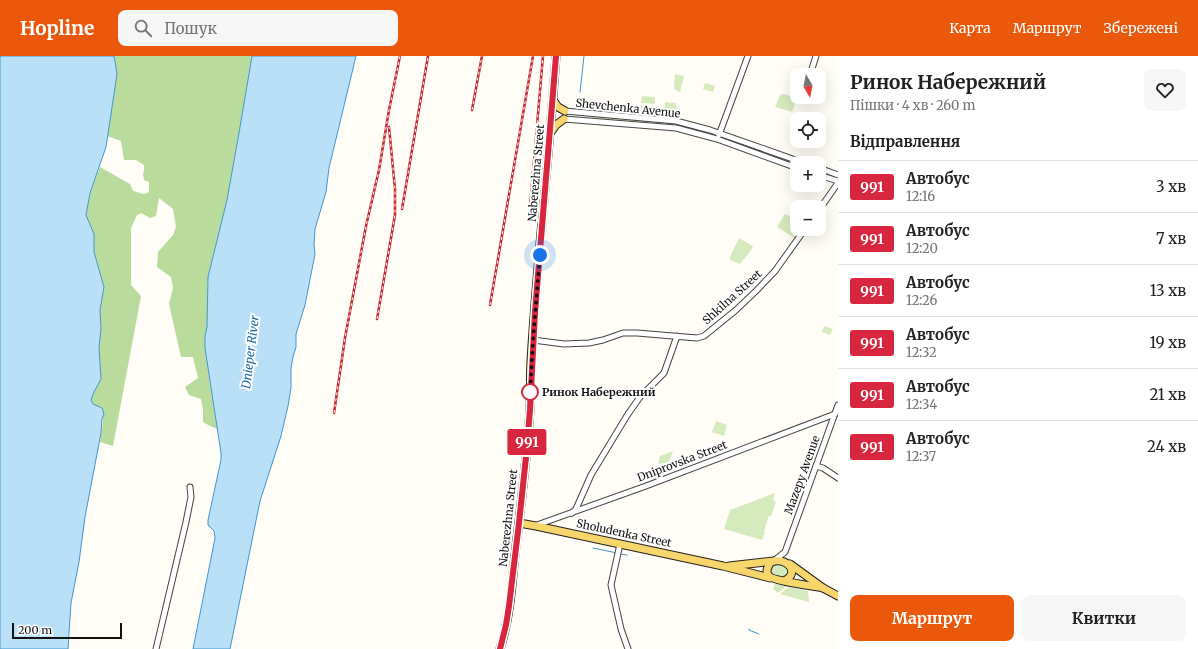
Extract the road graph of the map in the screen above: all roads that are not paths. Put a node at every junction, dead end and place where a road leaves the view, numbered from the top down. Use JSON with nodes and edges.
{"nodes":[{"id":1,"x":556,"y":56,"type":"edge"},
{"id":2,"x":748,"y":56,"type":"edge"},
{"id":3,"x":816,"y":56,"type":"edge"},
{"id":4,"x":812,"y":68,"type":"edge"},
{"id":5,"x":553,"y":100,"type":"junction"},
{"id":6,"x":565,"y":112,"type":"junction"},
{"id":7,"x":588,"y":114,"type":"junction"},
{"id":8,"x":552,"y":115,"type":"junction"},
{"id":9,"x":564,"y":120,"type":"junction"},
{"id":10,"x":588,"y":121,"type":"junction"},
{"id":11,"x":719,"y":133,"type":"junction"},
{"id":12,"x":550,"y":134,"type":"junction"},
{"id":13,"x":717,"y":140,"type":"junction"},
{"id":14,"x":790,"y":158,"type":"edge"},
{"id":15,"x":790,"y":165,"type":"edge"},
{"id":16,"x":826,"y":171,"type":"edge"},
{"id":17,"x":838,"y":175,"type":"edge"},
{"id":18,"x":826,"y":178,"type":"edge"},
{"id":19,"x":838,"y":182,"type":"edge"},
{"id":20,"x":826,"y":200,"type":"edge"},
{"id":21,"x":800,"y":236,"type":"edge"},
{"id":22,"x":677,"y":336,"type":"junction"},
{"id":23,"x":533,"y":340,"type":"junction"},
{"id":24,"x":838,"y":405,"type":"edge"},
{"id":25,"x":835,"y":414,"type":"junction"},
{"id":26,"x":816,"y":466,"type":"junction"},
{"id":27,"x":838,"y":478,"type":"edge"},
{"id":28,"x":190,"y":487,"type":"dead end"},
{"id":29,"x":572,"y":514,"type":"junction"},
{"id":30,"x":519,"y":523,"type":"junction"},
{"id":31,"x":536,"y":526,"type":"junction"},
{"id":32,"x":619,"y":550,"type":"junction"},
{"id":33,"x":785,"y":552,"type":"junction"},
{"id":34,"x":775,"y":560,"type":"junction"},
{"id":35,"x":788,"y":563,"type":"junction"},
{"id":36,"x":723,"y":566,"type":"junction"},
{"id":37,"x":770,"y":578,"type":"junction"},
{"id":38,"x":784,"y":581,"type":"junction"},
{"id":39,"x":823,"y":588,"type":"junction"},
{"id":40,"x":838,"y":596,"type":"edge"},
{"id":41,"x":156,"y":649,"type":"edge"},
{"id":42,"x":500,"y":649,"type":"edge"},
{"id":43,"x":628,"y":649,"type":"edge"}],
"edges":[{"from":1,"to":5,"type":"main road","name":"Naberezhna Street"},
{"from":2,"to":11,"type":"street"},
{"from":3,"to":4,"type":"street"},
{"from":5,"to":6,"type":"main road"},
{"from":5,"to":8,"type":"main road","name":"Naberezhna Street"},
{"from":6,"to":7,"type":"street","name":"Shevchenka Avenue"},
{"from":6,"to":8,"type":"main road"},
{"from":7,"to":10,"type":"street"},
{"from":7,"to":11,"type":"street","name":"Shevchenka Avenue"},
{"from":8,"to":9,"type":"main road"},
{"from":8,"to":12,"type":"main road","name":"Naberezhna Street"},
{"from":9,"to":10,"type":"street","name":"Shevchenka Avenue"},
{"from":9,"to":12,"type":"main road"},
{"from":10,"to":13,"type":"street","name":"Shevchenka Avenue"},
{"from":11,"to":13,"type":"street"},
{"from":11,"to":14,"type":"street","name":"Shevchenka Avenue"},
{"from":12,"to":23,"type":"main road","name":"Naberezhna Street"},
{"from":13,"to":15,"type":"street","name":"Shevchenka Avenue"},
{"from":16,"to":17,"type":"street"},
{"from":18,"to":19,"type":"street"},
{"from":19,"to":20,"type":"street"},
{"from":21,"to":22,"type":"street","name":"Shkilna Street"},
{"from":22,"to":23,"type":"street"},
{"from":22,"to":29,"type":"street"},
{"from":23,"to":30,"type":"main road","name":"Naberezhna Street"},
{"from":24,"to":25,"type":"street","name":"Mazepy Avenue"},
{"from":25,"to":26,"type":"street","name":"Mazepy Avenue"},
{"from":25,"to":29,"type":"street","name":"Dniprovska Street"},
{"from":26,"to":27,"type":"street"},
{"from":26,"to":33,"type":"street","name":"Mazepy Avenue"},
{"from":28,"to":41,"type":"street"},
{"from":29,"to":31,"type":"street","name":"Dniprovska Street"},
{"from":30,"to":31,"type":"main road","name":"Sholudenka Street"},
{"from":30,"to":42,"type":"main road","name":"Naberezhna Street"},
{"from":31,"to":32,"type":"main road","name":"Sholudenka Street"},
{"from":32,"to":36,"type":"main road","name":"Sholudenka Street"},
{"from":32,"to":43,"type":"street"},
{"from":33,"to":34,"type":"street"},
{"from":33,"to":35,"type":"street"},
{"from":34,"to":35,"type":"main road"},
{"from":34,"to":36,"type":"main road","name":"Sholudenka Street"},
{"from":34,"to":37,"type":"main road"},
{"from":35,"to":38,"type":"main road"},
{"from":35,"to":39,"type":"main road"},
{"from":36,"to":37,"type":"main road","name":"Sholudenka Street"},
{"from":37,"to":38,"type":"main road"},
{"from":38,"to":39,"type":"main road"},
{"from":39,"to":40,"type":"main road"}]}
